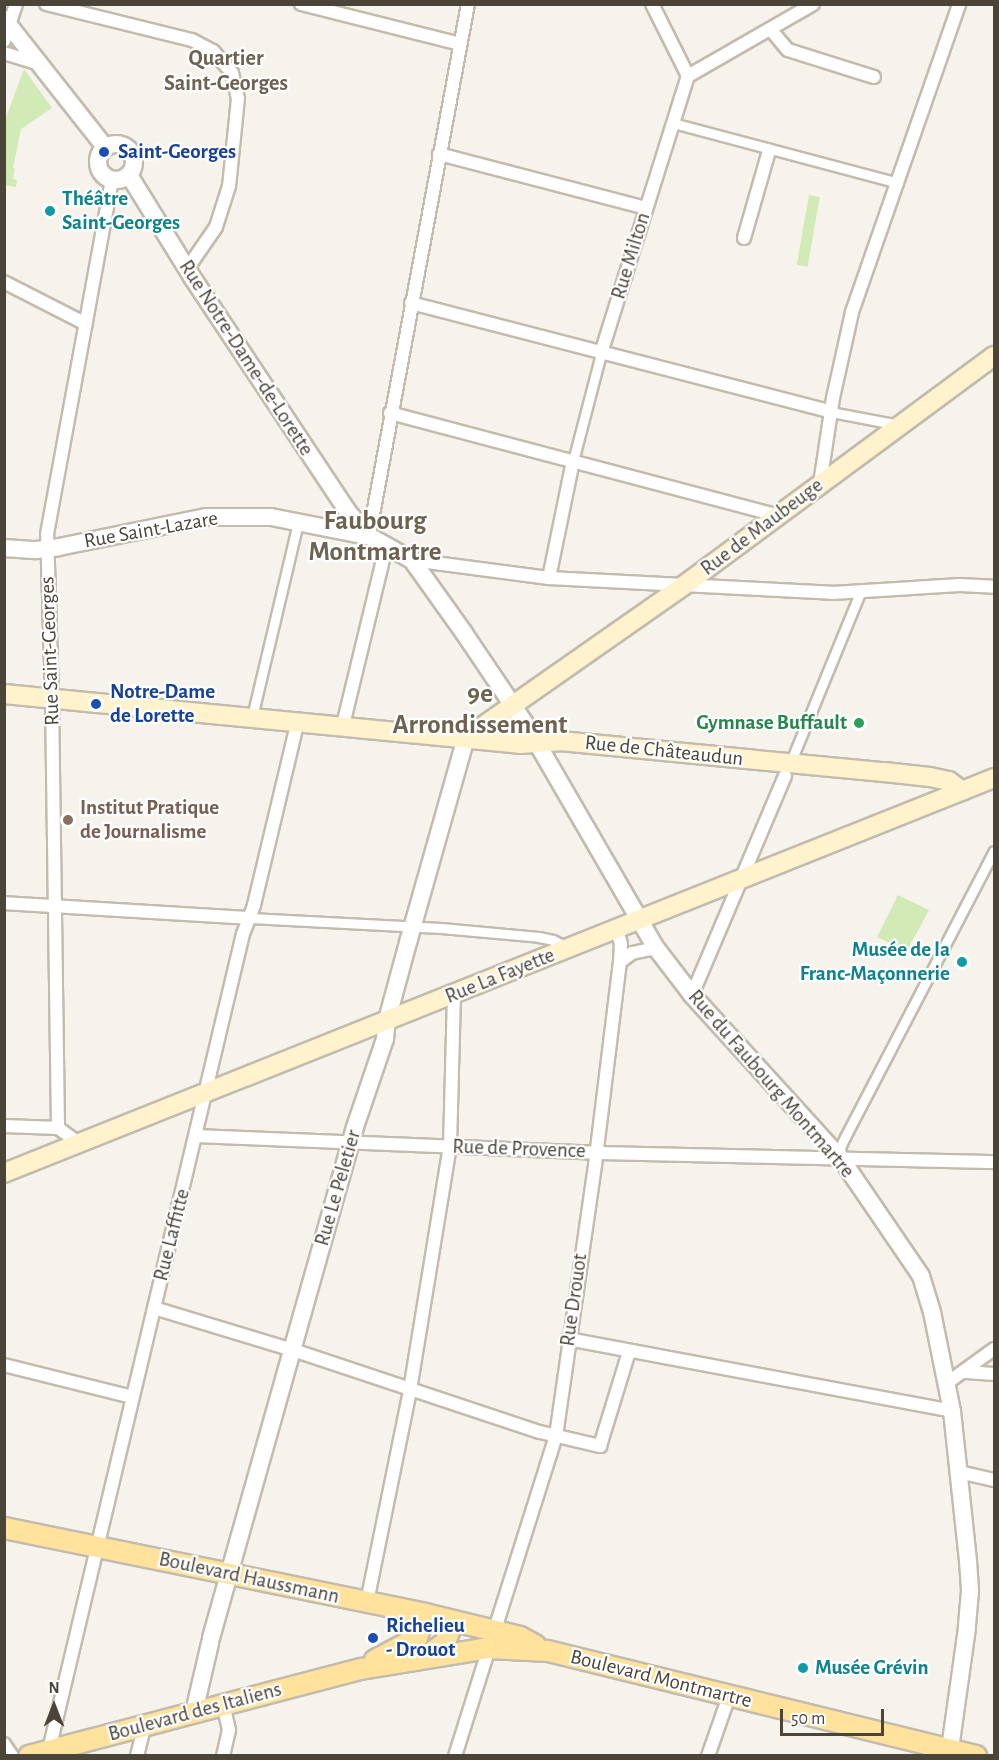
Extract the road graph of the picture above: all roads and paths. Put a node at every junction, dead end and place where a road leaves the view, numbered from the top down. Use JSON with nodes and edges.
{"nodes":[{"id":1,"x":16,"y":4,"type":"edge"},
{"id":2,"x":46,"y":4,"type":"edge"},
{"id":3,"x":301,"y":4,"type":"edge"},
{"id":4,"x":468,"y":4,"type":"edge"},
{"id":5,"x":652,"y":4,"type":"edge"},
{"id":6,"x":813,"y":4,"type":"edge"},
{"id":7,"x":959,"y":4,"type":"edge"},
{"id":8,"x":6,"y":28,"type":"edge"},
{"id":9,"x":771,"y":30,"type":"junction"},
{"id":10,"x":460,"y":44,"type":"junction"},
{"id":11,"x":4,"y":53,"type":"edge"},
{"id":12,"x":36,"y":63,"type":"junction"},
{"id":13,"x":688,"y":76,"type":"junction"},
{"id":14,"x":874,"y":77,"type":"dead end"},
{"id":15,"x":673,"y":123,"type":"junction"},
{"id":16,"x":105,"y":147,"type":"junction"},
{"id":17,"x":769,"y":151,"type":"junction"},
{"id":18,"x":439,"y":154,"type":"junction"},
{"id":19,"x":120,"y":177,"type":"junction"},
{"id":20,"x":898,"y":183,"type":"junction"},
{"id":21,"x":646,"y":208,"type":"junction"},
{"id":22,"x":744,"y":238,"type":"dead end"},
{"id":23,"x":187,"y":269,"type":"junction"},
{"id":24,"x":4,"y":282,"type":"edge"},
{"id":25,"x":411,"y":303,"type":"junction"},
{"id":26,"x":86,"y":324,"type":"junction"},
{"id":27,"x":603,"y":350,"type":"junction"},
{"id":28,"x":994,"y":356,"type":"edge"},
{"id":29,"x":831,"y":412,"type":"junction"},
{"id":30,"x":390,"y":413,"type":"junction"},
{"id":31,"x":900,"y":425,"type":"junction"},
{"id":32,"x":573,"y":461,"type":"junction"},
{"id":33,"x":820,"y":484,"type":"junction"},
{"id":34,"x":777,"y":515,"type":"junction"},
{"id":35,"x":298,"y":523,"type":"junction"},
{"id":36,"x":369,"y":536,"type":"junction"},
{"id":37,"x":386,"y":547,"type":"junction"},
{"id":38,"x":4,"y":548,"type":"edge"},
{"id":39,"x":47,"y":548,"type":"junction"},
{"id":40,"x":412,"y":560,"type":"junction"},
{"id":41,"x":549,"y":578,"type":"junction"},
{"id":42,"x":683,"y":586,"type":"junction"},
{"id":43,"x":994,"y":586,"type":"edge"},
{"id":44,"x":860,"y":593,"type":"junction"},
{"id":45,"x":4,"y":694,"type":"edge"},
{"id":46,"x":52,"y":699,"type":"junction"},
{"id":47,"x":520,"y":700,"type":"junction"},
{"id":48,"x":252,"y":717,"type":"junction"},
{"id":49,"x":298,"y":721,"type":"junction"},
{"id":50,"x":343,"y":725,"type":"junction"},
{"id":51,"x":466,"y":738,"type":"junction"},
{"id":52,"x":537,"y":743,"type":"junction"},
{"id":53,"x":788,"y":770,"type":"junction"},
{"id":54,"x":994,"y":778,"type":"edge"},
{"id":55,"x":962,"y":791,"type":"junction"},
{"id":56,"x":994,"y":851,"type":"edge"},
{"id":57,"x":741,"y":879,"type":"junction"},
{"id":58,"x":4,"y":903,"type":"edge"},
{"id":59,"x":55,"y":906,"type":"junction"},
{"id":60,"x":250,"y":918,"type":"junction"},
{"id":61,"x":639,"y":920,"type":"junction"},
{"id":62,"x":412,"y":926,"type":"junction"},
{"id":63,"x":617,"y":930,"type":"junction"},
{"id":64,"x":656,"y":948,"type":"junction"},
{"id":65,"x":569,"y":949,"type":"junction"},
{"id":66,"x":620,"y":962,"type":"junction"},
{"id":67,"x":454,"y":994,"type":"junction"},
{"id":68,"x":692,"y":995,"type":"junction"},
{"id":69,"x":387,"y":1020,"type":"junction"},
{"id":70,"x":206,"y":1093,"type":"junction"},
{"id":71,"x":4,"y":1126,"type":"edge"},
{"id":72,"x":58,"y":1128,"type":"junction"},
{"id":73,"x":196,"y":1136,"type":"junction"},
{"id":74,"x":351,"y":1142,"type":"junction"},
{"id":75,"x":80,"y":1144,"type":"junction"},
{"id":76,"x":450,"y":1147,"type":"junction"},
{"id":77,"x":596,"y":1153,"type":"junction"},
{"id":78,"x":842,"y":1160,"type":"junction"},
{"id":79,"x":994,"y":1162,"type":"edge"},
{"id":80,"x":4,"y":1173,"type":"edge"},
{"id":81,"x":154,"y":1308,"type":"junction"},
{"id":82,"x":568,"y":1339,"type":"junction"},
{"id":83,"x":994,"y":1349,"type":"edge"},
{"id":84,"x":293,"y":1350,"type":"junction"},
{"id":85,"x":629,"y":1352,"type":"junction"},
{"id":86,"x":4,"y":1365,"type":"edge"},
{"id":87,"x":966,"y":1372,"type":"junction"},
{"id":88,"x":994,"y":1374,"type":"edge"},
{"id":89,"x":947,"y":1383,"type":"junction"},
{"id":90,"x":410,"y":1390,"type":"junction"},
{"id":91,"x":132,"y":1397,"type":"junction"},
{"id":92,"x":952,"y":1412,"type":"junction"},
{"id":93,"x":556,"y":1436,"type":"junction"},
{"id":94,"x":959,"y":1472,"type":"junction"},
{"id":95,"x":994,"y":1479,"type":"edge"},
{"id":96,"x":4,"y":1528,"type":"edge"},
{"id":97,"x":96,"y":1547,"type":"junction"},
{"id":98,"x":229,"y":1575,"type":"junction"},
{"id":99,"x":366,"y":1602,"type":"junction"},
{"id":100,"x":425,"y":1614,"type":"junction"},
{"id":101,"x":453,"y":1621,"type":"junction"},
{"id":102,"x":491,"y":1639,"type":"junction"},
{"id":103,"x":403,"y":1662,"type":"junction"},
{"id":104,"x":361,"y":1669,"type":"junction"},
{"id":105,"x":729,"y":1696,"type":"junction"},
{"id":106,"x":223,"y":1705,"type":"junction"},
{"id":107,"x":194,"y":1712,"type":"junction"},
{"id":108,"x":145,"y":1725,"type":"junction"},
{"id":109,"x":4,"y":1744,"type":"edge"},
{"id":110,"x":949,"y":1752,"type":"edge"},
{"id":111,"x":37,"y":1754,"type":"edge"},
{"id":112,"x":12,"y":1755,"type":"edge"},
{"id":113,"x":137,"y":1755,"type":"edge"},
{"id":114,"x":223,"y":1755,"type":"edge"},
{"id":115,"x":455,"y":1755,"type":"edge"},
{"id":116,"x":708,"y":1755,"type":"edge"},
{"id":117,"x":976,"y":1755,"type":"edge"}],
"edges":[{"from":1,"to":8,"type":"street"},
{"from":2,"to":23,"type":"street"},
{"from":3,"to":10,"type":"street"},
{"from":4,"to":10,"type":"street"},
{"from":5,"to":13,"type":"street"},
{"from":6,"to":9,"type":"street"},
{"from":7,"to":20,"type":"street"},
{"from":8,"to":12,"type":"street"},
{"from":9,"to":13,"type":"street"},
{"from":9,"to":14,"type":"street"},
{"from":10,"to":18,"type":"street"},
{"from":11,"to":12,"type":"street"},
{"from":12,"to":16,"type":"street"},
{"from":13,"to":15,"type":"street","name":"Rue Milton"},
{"from":15,"to":17,"type":"street"},
{"from":15,"to":21,"type":"street","name":"Rue Milton"},
{"from":16,"to":19,"type":"street"},
{"from":16,"to":19,"type":"street"},
{"from":17,"to":20,"type":"street"},
{"from":17,"to":22,"type":"street"},
{"from":18,"to":21,"type":"street"},
{"from":18,"to":25,"type":"street"},
{"from":19,"to":23,"type":"street","name":"Rue Notre-Dame-de-Lorette"},
{"from":19,"to":26,"type":"street","name":"Rue Saint-Georges"},
{"from":20,"to":29,"type":"street"},
{"from":21,"to":27,"type":"street","name":"Rue Milton"},
{"from":23,"to":36,"type":"street","name":"Rue Notre-Dame-de-Lorette"},
{"from":24,"to":26,"type":"street"},
{"from":25,"to":27,"type":"street"},
{"from":25,"to":30,"type":"street"},
{"from":26,"to":39,"type":"street","name":"Rue Saint-Georges"},
{"from":27,"to":29,"type":"street"},
{"from":27,"to":32,"type":"street","name":"Rue Milton"},
{"from":28,"to":31,"type":"main road","name":"Rue de Maubeuge"},
{"from":29,"to":31,"type":"street"},
{"from":29,"to":33,"type":"street"},
{"from":30,"to":32,"type":"street"},
{"from":30,"to":36,"type":"street"},
{"from":31,"to":33,"type":"main road","name":"Rue de Maubeuge"},
{"from":32,"to":34,"type":"street"},
{"from":32,"to":41,"type":"street","name":"Rue Milton"},
{"from":33,"to":34,"type":"main road","name":"Rue de Maubeuge"},
{"from":34,"to":42,"type":"main road","name":"Rue de Maubeuge"},
{"from":35,"to":36,"type":"street","name":"Rue Saint-Lazare"},
{"from":35,"to":39,"type":"street","name":"Rue Saint-Lazare"},
{"from":35,"to":48,"type":"street"},
{"from":36,"to":37,"type":"street","name":"Rue du Faubourg Montmartre"},
{"from":37,"to":40,"type":"street","name":"Rue du Faubourg Montmartre"},
{"from":37,"to":50,"type":"street"},
{"from":38,"to":39,"type":"street","name":"Rue Saint-Lazare"},
{"from":39,"to":46,"type":"street","name":"Rue Saint-Georges"},
{"from":40,"to":41,"type":"street"},
{"from":40,"to":47,"type":"street","name":"Rue du Faubourg Montmartre"},
{"from":41,"to":42,"type":"street"},
{"from":42,"to":44,"type":"street"},
{"from":42,"to":47,"type":"main road","name":"Rue de Maubeuge"},
{"from":43,"to":44,"type":"street"},
{"from":44,"to":53,"type":"street"},
{"from":45,"to":46,"type":"main road","name":"Rue de Châteaudun"},
{"from":46,"to":48,"type":"main road","name":"Rue de Châteaudun"},
{"from":46,"to":59,"type":"street","name":"Rue Saint-Georges"},
{"from":47,"to":51,"type":"main road","name":"Rue de Maubeuge"},
{"from":47,"to":52,"type":"street","name":"Rue du Faubourg Montmartre"},
{"from":48,"to":49,"type":"main road","name":"Rue de Châteaudun"},
{"from":49,"to":50,"type":"main road","name":"Rue de Châteaudun"},
{"from":49,"to":60,"type":"street","name":"Rue Laffitte"},
{"from":50,"to":51,"type":"main road","name":"Rue de Châteaudun"},
{"from":51,"to":52,"type":"main road","name":"Rue de Châteaudun"},
{"from":51,"to":62,"type":"street","name":"Rue Le Peletier"},
{"from":52,"to":53,"type":"main road","name":"Rue de Châteaudun"},
{"from":52,"to":61,"type":"street","name":"Rue du Faubourg Montmartre"},
{"from":53,"to":55,"type":"main road","name":"Rue de Châteaudun"},
{"from":53,"to":57,"type":"street"},
{"from":54,"to":55,"type":"main road","name":"Rue La Fayette"},
{"from":55,"to":57,"type":"main road","name":"Rue La Fayette"},
{"from":56,"to":78,"type":"street"},
{"from":57,"to":61,"type":"main road","name":"Rue La Fayette"},
{"from":57,"to":68,"type":"street"},
{"from":58,"to":59,"type":"street"},
{"from":59,"to":60,"type":"street"},
{"from":59,"to":72,"type":"street","name":"Rue Saint-Georges"},
{"from":60,"to":62,"type":"street"},
{"from":60,"to":70,"type":"street","name":"Rue Laffitte"},
{"from":61,"to":63,"type":"main road","name":"Rue La Fayette"},
{"from":61,"to":64,"type":"street","name":"Rue du Faubourg Montmartre"},
{"from":62,"to":65,"type":"street"},
{"from":62,"to":69,"type":"street","name":"Rue Le Peletier"},
{"from":63,"to":65,"type":"main road","name":"Rue La Fayette"},
{"from":63,"to":66,"type":"street","name":"Rue Drouot"},
{"from":64,"to":66,"type":"street"},
{"from":64,"to":68,"type":"street","name":"Rue du Faubourg Montmartre"},
{"from":65,"to":67,"type":"main road","name":"Rue La Fayette"},
{"from":66,"to":77,"type":"street","name":"Rue Drouot"},
{"from":67,"to":69,"type":"main road","name":"Rue La Fayette"},
{"from":67,"to":76,"type":"street"},
{"from":68,"to":78,"type":"street","name":"Rue du Faubourg Montmartre"},
{"from":69,"to":70,"type":"main road","name":"Rue La Fayette"},
{"from":69,"to":74,"type":"street","name":"Rue Le Peletier"},
{"from":70,"to":73,"type":"street","name":"Rue Laffitte"},
{"from":70,"to":75,"type":"main road","name":"Rue La Fayette"},
{"from":71,"to":72,"type":"street"},
{"from":72,"to":75,"type":"street"},
{"from":73,"to":74,"type":"street","name":"Rue de Provence"},
{"from":73,"to":81,"type":"street","name":"Rue Laffitte"},
{"from":74,"to":76,"type":"street","name":"Rue de Provence"},
{"from":74,"to":84,"type":"street","name":"Rue Le Peletier"},
{"from":75,"to":80,"type":"main road","name":"Rue La Fayette"},
{"from":76,"to":77,"type":"street","name":"Rue de Provence"},
{"from":76,"to":90,"type":"street"},
{"from":77,"to":78,"type":"street","name":"Rue de Provence"},
{"from":77,"to":82,"type":"street","name":"Rue Drouot"},
{"from":78,"to":79,"type":"street","name":"Rue de Provence"},
{"from":78,"to":89,"type":"street","name":"Rue du Faubourg Montmartre"},
{"from":81,"to":84,"type":"street"},
{"from":81,"to":91,"type":"street","name":"Rue Laffitte"},
{"from":82,"to":85,"type":"street"},
{"from":82,"to":93,"type":"street","name":"Rue Drouot"},
{"from":83,"to":87,"type":"street"},
{"from":84,"to":90,"type":"street"},
{"from":84,"to":98,"type":"street","name":"Rue Le Peletier"},
{"from":85,"to":92,"type":"street"},
{"from":85,"to":93,"type":"street"},
{"from":86,"to":91,"type":"street"},
{"from":87,"to":88,"type":"street"},
{"from":87,"to":89,"type":"street"},
{"from":89,"to":92,"type":"street","name":"Rue du Faubourg Montmartre"},
{"from":90,"to":93,"type":"street"},
{"from":90,"to":99,"type":"street"},
{"from":91,"to":97,"type":"street","name":"Rue Laffitte"},
{"from":92,"to":94,"type":"street","name":"Rue du Faubourg Montmartre"},
{"from":93,"to":102,"type":"street","name":"Rue Drouot"},
{"from":94,"to":95,"type":"street"},
{"from":94,"to":110,"type":"street","name":"Rue du Faubourg Montmartre"},
{"from":96,"to":97,"type":"main road","name":"Boulevard Haussmann"},
{"from":97,"to":98,"type":"main road","name":"Boulevard Haussmann"},
{"from":97,"to":111,"type":"street","name":"Rue Laffitte"},
{"from":98,"to":99,"type":"main road","name":"Boulevard Haussmann"},
{"from":98,"to":107,"type":"street","name":"Rue Le Peletier"},
{"from":99,"to":100,"type":"main road","name":"Boulevard Haussmann"},
{"from":100,"to":101,"type":"main road","name":"Boulevard Haussmann"},
{"from":100,"to":104,"type":"main road","name":"Boulevard des Italiens"},
{"from":101,"to":102,"type":"main road","name":"Boulevard Haussmann"},
{"from":101,"to":103,"type":"main road"},
{"from":102,"to":103,"type":"main road","name":"Boulevard des Italiens"},
{"from":102,"to":105,"type":"main road","name":"Boulevard Montmartre"},
{"from":102,"to":115,"type":"street","name":"Rue Drouot"},
{"from":103,"to":104,"type":"main road","name":"Boulevard des Italiens"},
{"from":104,"to":106,"type":"main road","name":"Boulevard des Italiens"},
{"from":105,"to":110,"type":"main road","name":"Boulevard Montmartre"},
{"from":105,"to":116,"type":"street"},
{"from":106,"to":107,"type":"main road","name":"Boulevard des Italiens"},
{"from":106,"to":114,"type":"street"},
{"from":107,"to":108,"type":"main road","name":"Boulevard des Italiens"},
{"from":108,"to":111,"type":"main road","name":"Boulevard des Italiens"},
{"from":108,"to":113,"type":"street"},
{"from":109,"to":112,"type":"street"},
{"from":110,"to":117,"type":"main road","name":"Boulevard Montmartre"}]}
